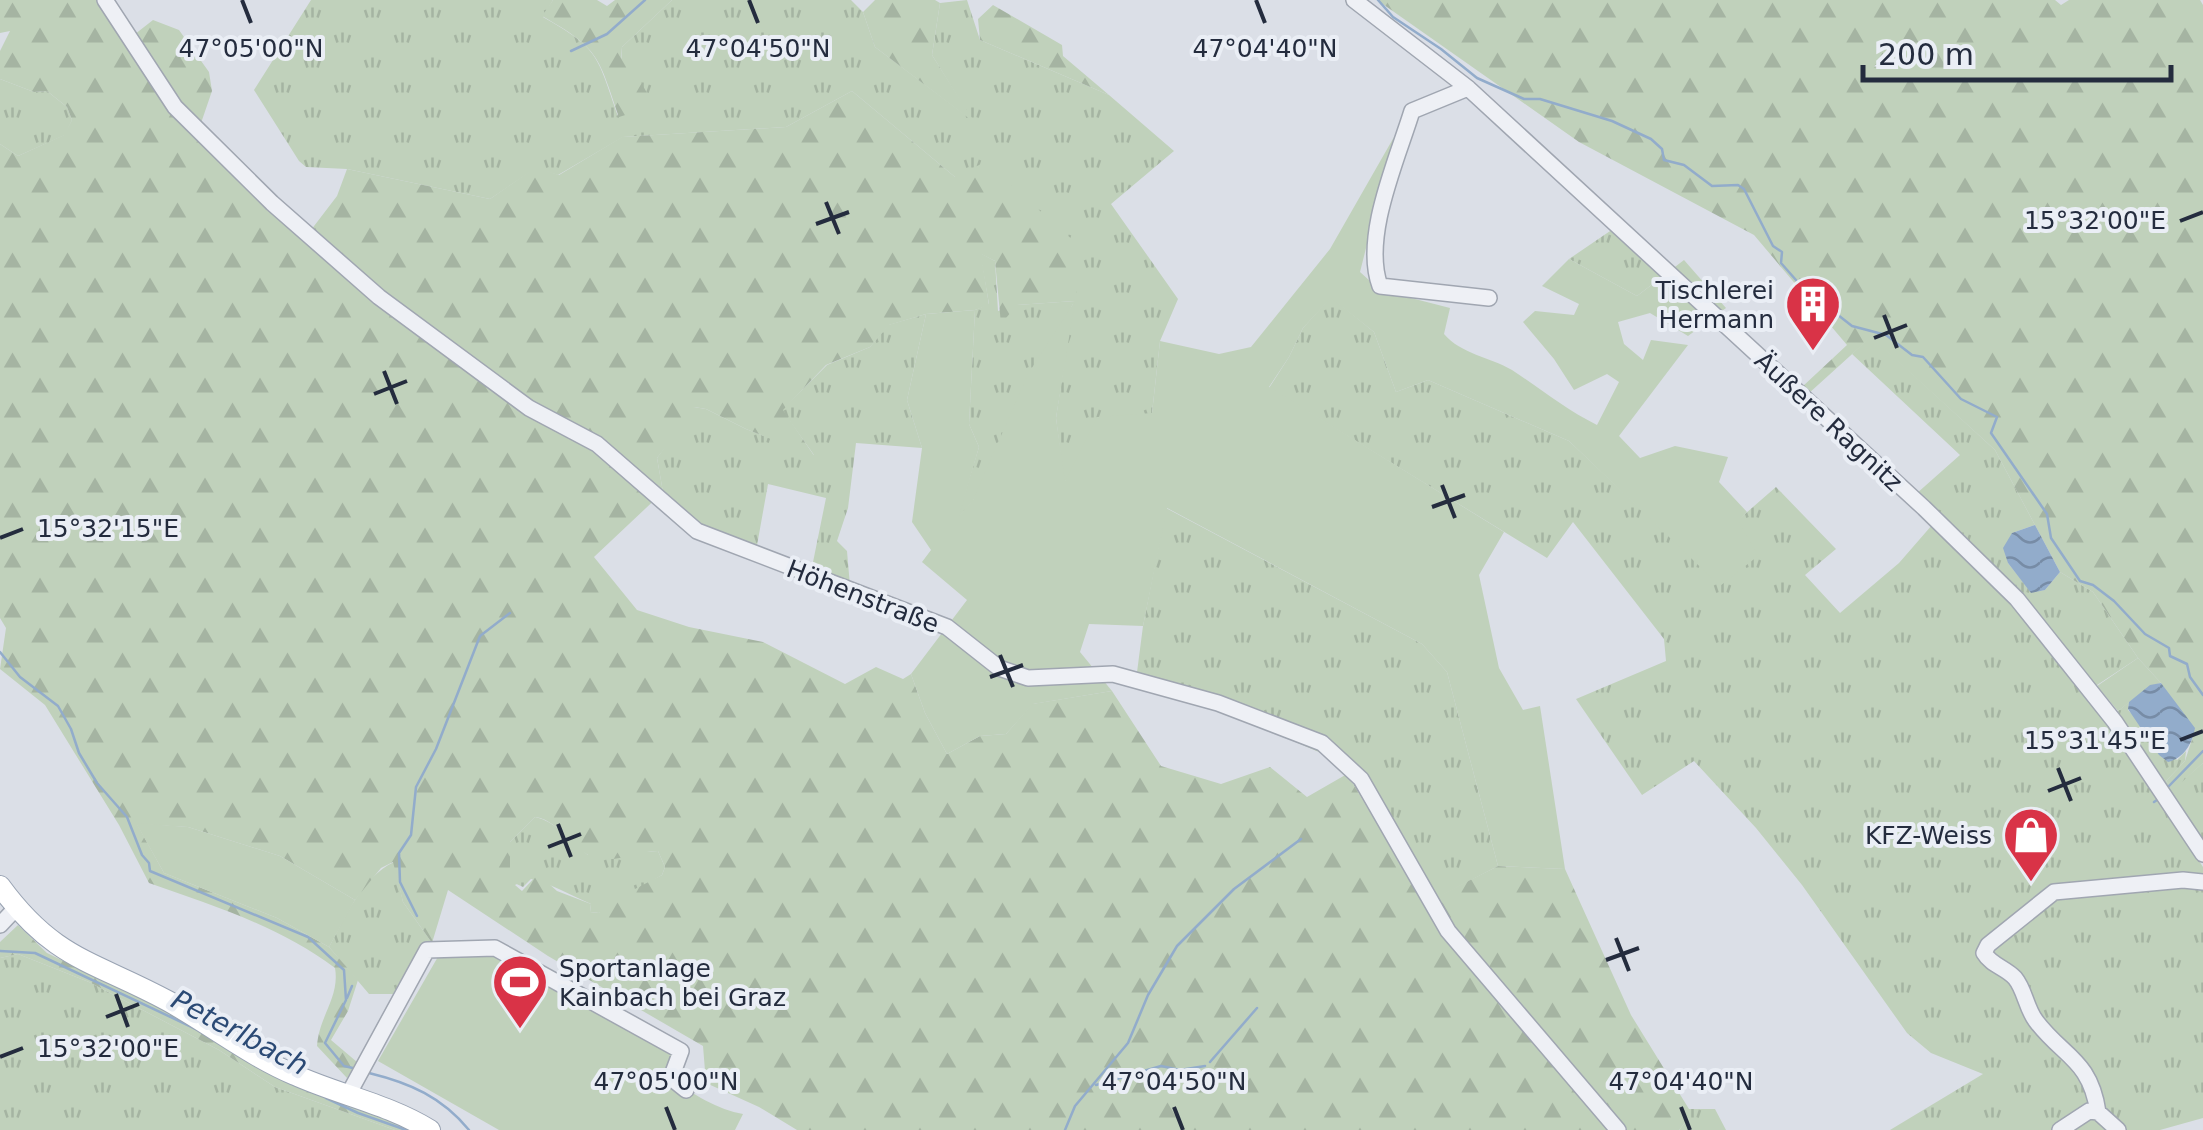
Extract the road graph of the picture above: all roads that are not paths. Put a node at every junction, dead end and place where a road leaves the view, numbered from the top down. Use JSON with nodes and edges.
{"nodes":[{"id":1,"x":105,"y":0,"type":"edge"},
{"id":2,"x":1354,"y":0,"type":"edge"},
{"id":3,"x":1468,"y":88,"type":"junction"},
{"id":4,"x":1489,"y":298,"type":"dead end"},
{"id":5,"x":2203,"y":854,"type":"edge"},
{"id":6,"x":2203,"y":882,"type":"edge"},
{"id":7,"x":0,"y":886,"type":"edge"},
{"id":8,"x":16,"y":908,"type":"junction"},
{"id":9,"x":0,"y":925,"type":"edge"},
{"id":10,"x":352,"y":1086,"type":"junction"},
{"id":11,"x":686,"y":1090,"type":"dead end"},
{"id":12,"x":2098,"y":1112,"type":"junction"},
{"id":13,"x":430,"y":1130,"type":"edge"},
{"id":14,"x":1618,"y":1130,"type":"edge"},
{"id":15,"x":2060,"y":1130,"type":"edge"},
{"id":16,"x":2118,"y":1130,"type":"edge"}],
"edges":[{"from":1,"to":14,"type":"street","name":"Höhenstraße"},
{"from":2,"to":3,"type":"street","name":"Äußere Ragnitz"},
{"from":3,"to":4,"type":"street"},
{"from":3,"to":5,"type":"street","name":"Äußere Ragnitz"},
{"from":6,"to":12,"type":"street"},
{"from":7,"to":8,"type":"main road"},
{"from":8,"to":9,"type":"street"},
{"from":8,"to":10,"type":"main road"},
{"from":10,"to":11,"type":"street"},
{"from":10,"to":13,"type":"main road"},
{"from":12,"to":15,"type":"street"},
{"from":12,"to":16,"type":"street"}]}
